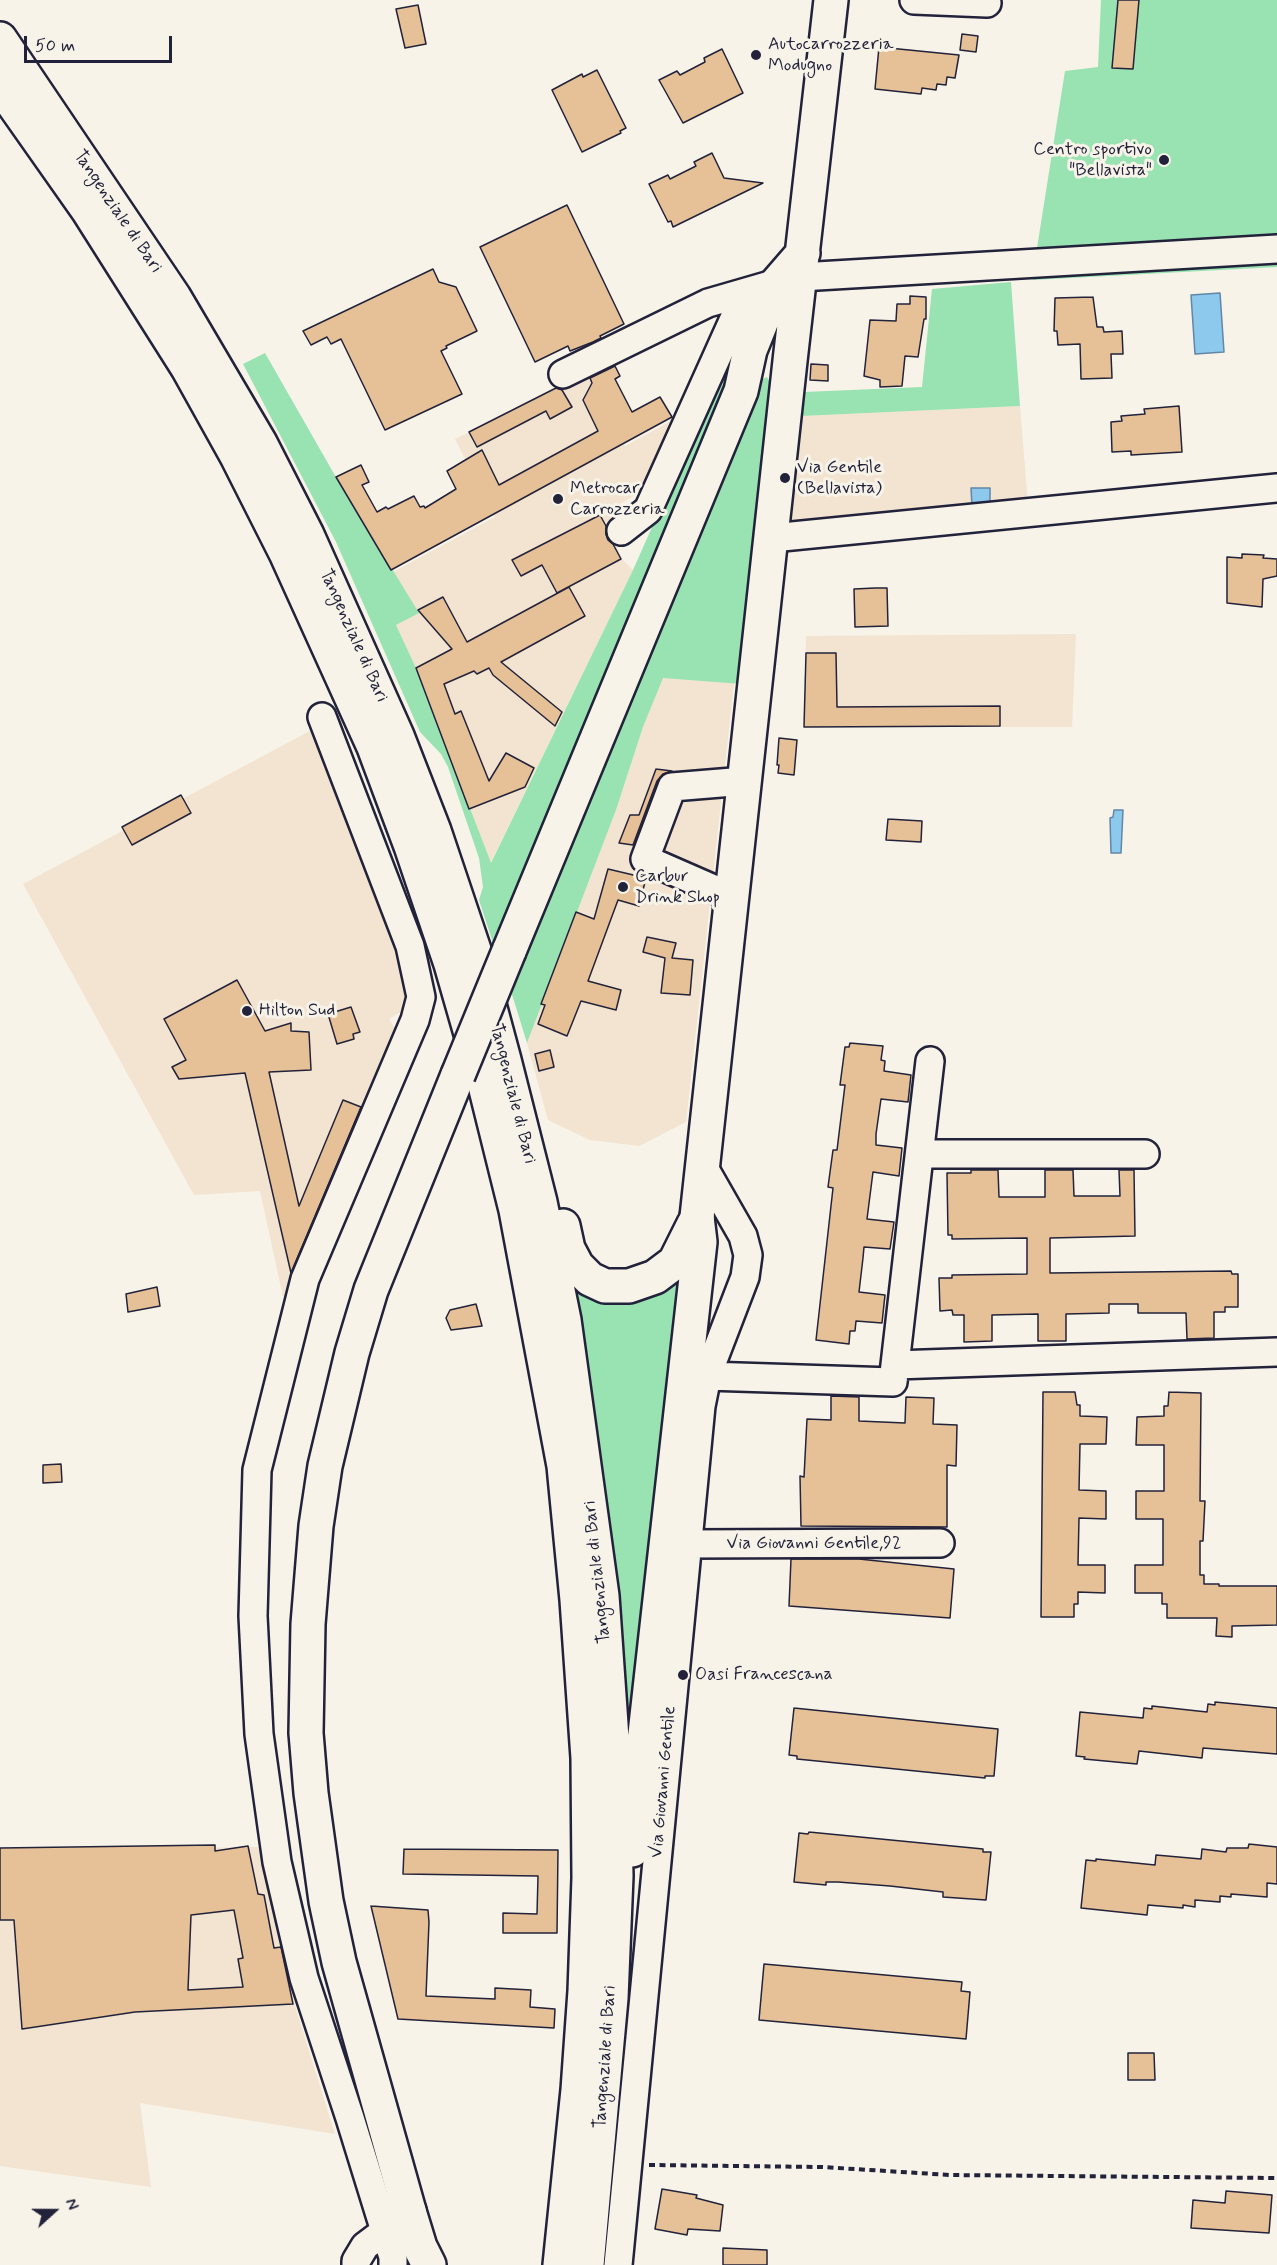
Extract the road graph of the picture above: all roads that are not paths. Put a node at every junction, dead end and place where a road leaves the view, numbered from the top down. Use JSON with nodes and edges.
{"nodes":[{"id":1,"x":831,"y":0,"type":"edge"},
{"id":2,"x":914,"y":0,"type":"edge"},
{"id":3,"x":987,"y":3,"type":"dead end"},
{"id":4,"x":0,"y":39,"type":"edge"},
{"id":5,"x":0,"y":85,"type":"edge"},
{"id":6,"x":1277,"y":249,"type":"edge"},
{"id":7,"x":782,"y":276,"type":"junction"},
{"id":8,"x":789,"y":361,"type":"junction"},
{"id":9,"x":563,"y":374,"type":"dead end"},
{"id":10,"x":741,"y":391,"type":"junction"},
{"id":11,"x":1277,"y":488,"type":"edge"},
{"id":12,"x":621,"y":531,"type":"dead end"},
{"id":13,"x":772,"y":538,"type":"junction"},
{"id":14,"x":322,"y":717,"type":"dead end"},
{"id":15,"x":745,"y":781,"type":"junction"},
{"id":16,"x":732,"y":897,"type":"junction"},
{"id":17,"x":504,"y":1060,"type":"junction"},
{"id":18,"x":930,"y":1061,"type":"dead end"},
{"id":19,"x":920,"y":1154,"type":"junction"},
{"id":20,"x":1145,"y":1154,"type":"dead end"},
{"id":21,"x":703,"y":1166,"type":"junction"},
{"id":22,"x":697,"y":1216,"type":"junction"},
{"id":23,"x":743,"y":1236,"type":"junction"},
{"id":24,"x":1277,"y":1353,"type":"edge"},
{"id":25,"x":896,"y":1365,"type":"junction"},
{"id":26,"x":707,"y":1376,"type":"junction"},
{"id":27,"x":940,"y":1543,"type":"dead end"},
{"id":28,"x":687,"y":1544,"type":"junction"},
{"id":29,"x":611,"y":1998,"type":"junction"},
{"id":30,"x":578,"y":2090,"type":"junction"},
{"id":31,"x":409,"y":2211,"type":"junction"},
{"id":32,"x":385,"y":2232,"type":"junction"},
{"id":33,"x":356,"y":2265,"type":"edge"},
{"id":34,"x":393,"y":2265,"type":"edge"},
{"id":35,"x":415,"y":2265,"type":"edge"},
{"id":36,"x":429,"y":2265,"type":"edge"},
{"id":37,"x":538,"y":2265,"type":"edge"},
{"id":38,"x":560,"y":2265,"type":"edge"},
{"id":39,"x":587,"y":2265,"type":"edge"},
{"id":40,"x":618,"y":2265,"type":"edge"}],
"edges":[{"from":1,"to":7,"type":"main road"},
{"from":2,"to":3,"type":"street"},
{"from":4,"to":17,"type":"main road","name":"Tangenziale di Bari"},
{"from":5,"to":30,"type":"main road","name":"Tangenziale di Bari"},
{"from":6,"to":7,"type":"street"},
{"from":7,"to":8,"type":"main road"},
{"from":7,"to":9,"type":"street"},
{"from":7,"to":10,"type":"main road"},
{"from":7,"to":12,"type":"street"},
{"from":8,"to":10,"type":"main road"},
{"from":8,"to":13,"type":"main road"},
{"from":10,"to":31,"type":"main road","bridge":true},
{"from":11,"to":13,"type":"street"},
{"from":13,"to":15,"type":"main road"},
{"from":14,"to":32,"type":"street"},
{"from":15,"to":16,"type":"main road"},
{"from":15,"to":16,"type":"street"},
{"from":16,"to":21,"type":"main road"},
{"from":17,"to":22,"type":"main road"},
{"from":17,"to":29,"type":"main road","name":"Tangenziale di Bari"},
{"from":18,"to":19,"type":"street"},
{"from":19,"to":20,"type":"street"},
{"from":19,"to":25,"type":"street"},
{"from":21,"to":22,"type":"main road"},
{"from":21,"to":23,"type":"street"},
{"from":22,"to":23,"type":"street"},
{"from":22,"to":29,"type":"main road"},
{"from":23,"to":26,"type":"street","name":"Via Giovanni Gentile"},
{"from":24,"to":25,"type":"street"},
{"from":25,"to":26,"type":"street"},
{"from":26,"to":28,"type":"street","name":"Via Giovanni Gentile"},
{"from":27,"to":28,"type":"street","name":"Via Giovanni Gentile,92"},
{"from":28,"to":40,"type":"street","name":"Via Giovanni Gentile"},
{"from":29,"to":39,"type":"main road","name":"Tangenziale di Bari"},
{"from":30,"to":37,"type":"main road"},
{"from":30,"to":38,"type":"main road","name":"Tangenziale di Bari"},
{"from":31,"to":32,"type":"street"},
{"from":31,"to":35,"type":"main road"},
{"from":31,"to":36,"type":"main road"},
{"from":32,"to":33,"type":"street"},
{"from":32,"to":34,"type":"street"}]}
